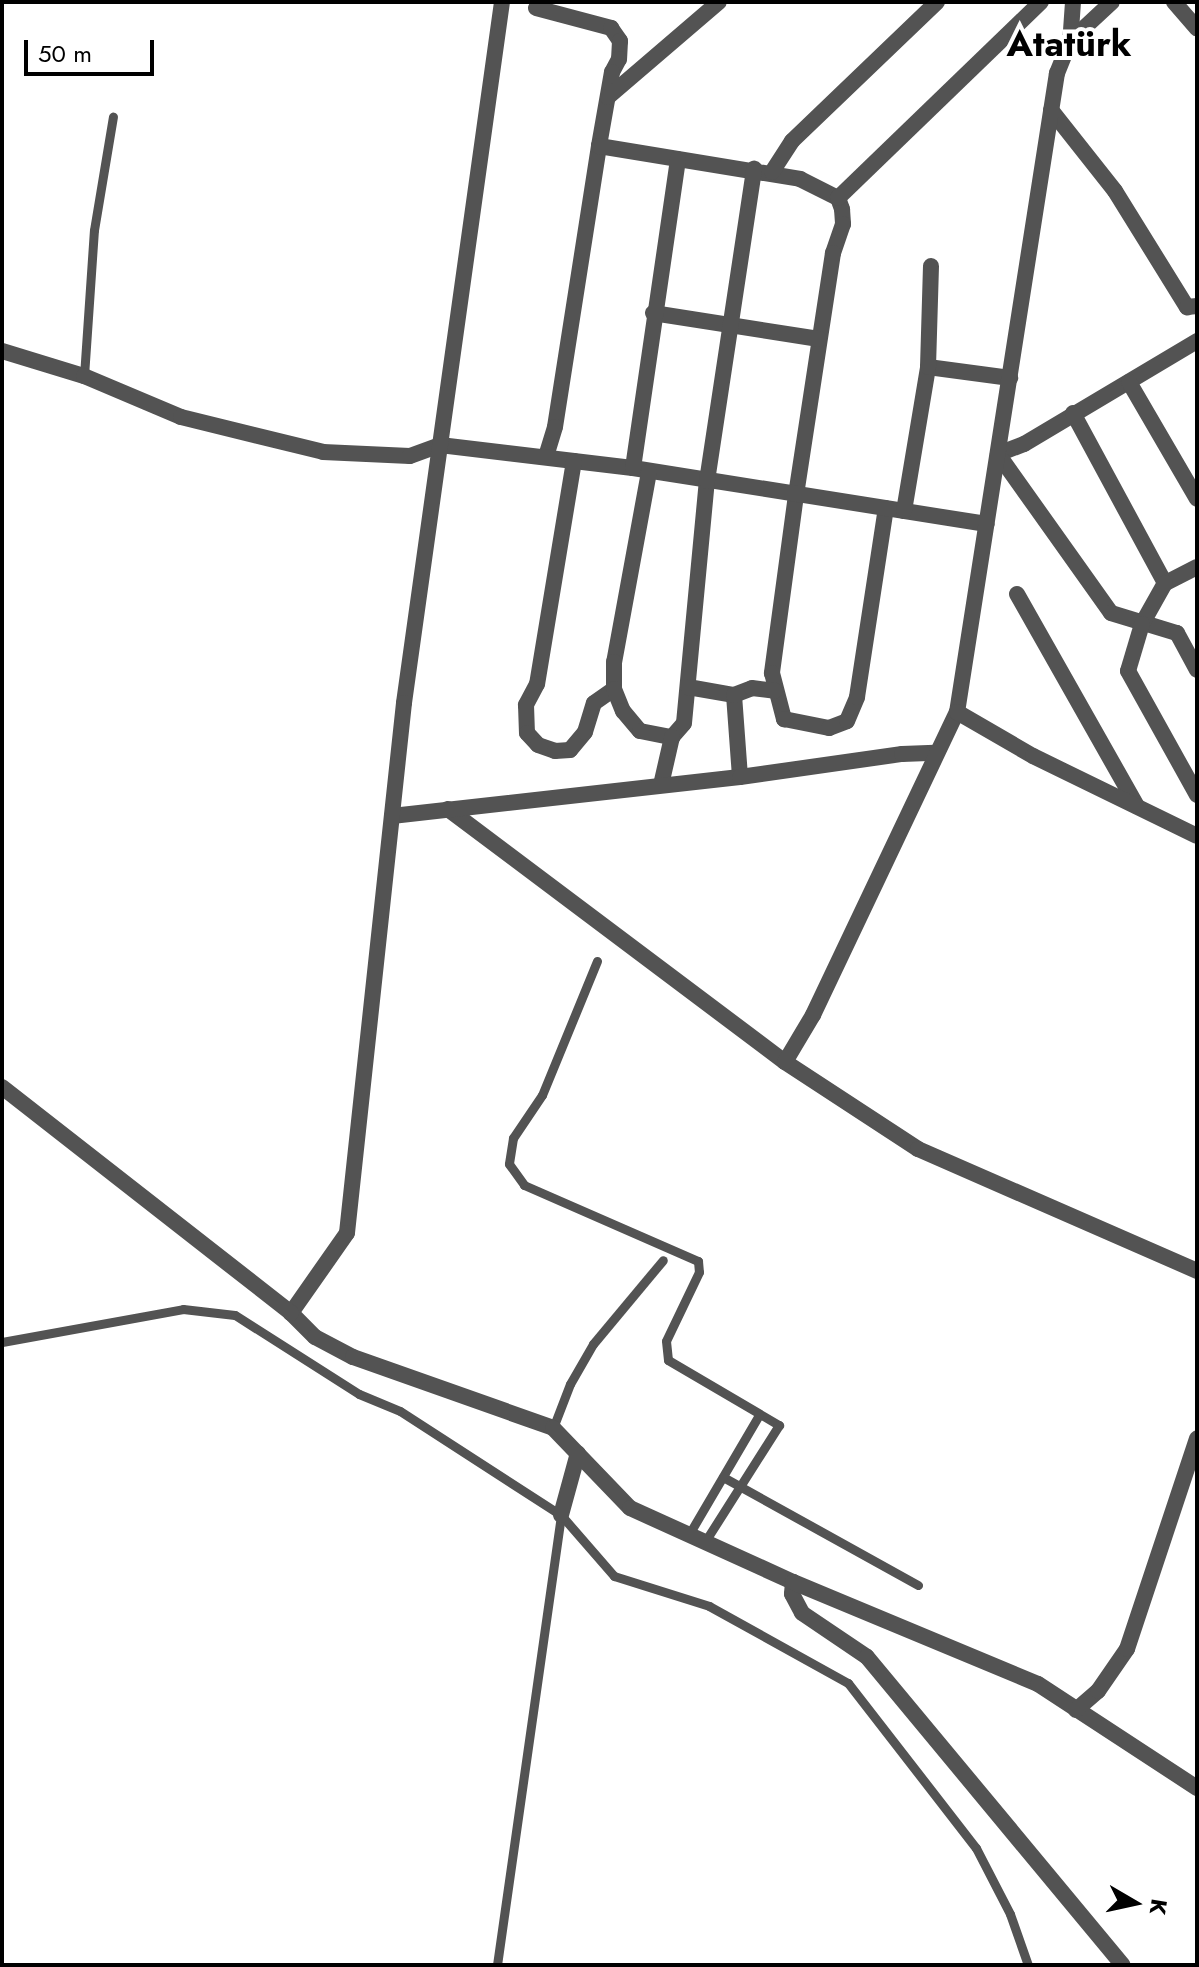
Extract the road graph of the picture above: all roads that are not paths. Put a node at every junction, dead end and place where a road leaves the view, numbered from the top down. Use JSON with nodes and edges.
{"nodes":[{"id":1,"x":502,"y":2,"type":"edge"},
{"id":2,"x":719,"y":2,"type":"edge"},
{"id":3,"x":937,"y":2,"type":"edge"},
{"id":4,"x":1041,"y":2,"type":"edge"},
{"id":5,"x":1073,"y":2,"type":"edge"},
{"id":6,"x":1112,"y":2,"type":"edge"},
{"id":7,"x":1174,"y":2,"type":"edge"},
{"id":8,"x":536,"y":8,"type":"dead end"},
{"id":9,"x":1197,"y":28,"type":"edge"},
{"id":10,"x":1070,"y":41,"type":"junction"},
{"id":11,"x":608,"y":97,"type":"junction"},
{"id":12,"x":1051,"y":110,"type":"junction"},
{"id":13,"x":113,"y":117,"type":"dead end"},
{"id":14,"x":599,"y":146,"type":"junction"},
{"id":15,"x":678,"y":159,"type":"junction"},
{"id":16,"x":754,"y":169,"type":"junction"},
{"id":17,"x":772,"y":172,"type":"junction"},
{"id":18,"x":838,"y":198,"type":"junction"},
{"id":19,"x":931,"y":266,"type":"dead end"},
{"id":20,"x":1197,"y":306,"type":"edge"},
{"id":21,"x":653,"y":313,"type":"junction"},
{"id":22,"x":731,"y":325,"type":"junction"},
{"id":23,"x":819,"y":339,"type":"junction"},
{"id":24,"x":1197,"y":341,"type":"edge"},
{"id":25,"x":2,"y":351,"type":"edge"},
{"id":26,"x":928,"y":367,"type":"junction"},
{"id":27,"x":84,"y":376,"type":"junction"},
{"id":28,"x":1010,"y":378,"type":"junction"},
{"id":29,"x":1129,"y":382,"type":"junction"},
{"id":30,"x":1073,"y":413,"type":"junction"},
{"id":31,"x":440,"y":445,"type":"junction"},
{"id":32,"x":998,"y":454,"type":"junction"},
{"id":33,"x":546,"y":457,"type":"junction"},
{"id":34,"x":574,"y":461,"type":"junction"},
{"id":35,"x":641,"y":470,"type":"junction"},
{"id":36,"x":707,"y":481,"type":"junction"},
{"id":37,"x":796,"y":495,"type":"junction"},
{"id":38,"x":1197,"y":499,"type":"edge"},
{"id":39,"x":886,"y":508,"type":"junction"},
{"id":40,"x":904,"y":511,"type":"junction"},
{"id":41,"x":987,"y":524,"type":"junction"},
{"id":42,"x":1197,"y":567,"type":"edge"},
{"id":43,"x":1165,"y":583,"type":"junction"},
{"id":44,"x":1017,"y":594,"type":"dead end"},
{"id":45,"x":1142,"y":624,"type":"junction"},
{"id":46,"x":1197,"y":670,"type":"edge"},
{"id":47,"x":688,"y":687,"type":"junction"},
{"id":48,"x":614,"y":689,"type":"junction"},
{"id":49,"x":775,"y":691,"type":"junction"},
{"id":50,"x":734,"y":695,"type":"junction"},
{"id":51,"x":957,"y":712,"type":"junction"},
{"id":52,"x":672,"y":737,"type":"junction"},
{"id":53,"x":935,"y":753,"type":"junction"},
{"id":54,"x":740,"y":777,"type":"junction"},
{"id":55,"x":661,"y":785,"type":"junction"},
{"id":56,"x":1197,"y":795,"type":"edge"},
{"id":57,"x":1137,"y":806,"type":"junction"},
{"id":58,"x":448,"y":809,"type":"junction"},
{"id":59,"x":392,"y":816,"type":"junction"},
{"id":60,"x":1197,"y":836,"type":"edge"},
{"id":61,"x":597,"y":961,"type":"dead end"},
{"id":62,"x":785,"y":1062,"type":"junction"},
{"id":63,"x":2,"y":1087,"type":"edge"},
{"id":64,"x":663,"y":1260,"type":"dead end"},
{"id":65,"x":1197,"y":1271,"type":"edge"},
{"id":66,"x":291,"y":1313,"type":"junction"},
{"id":67,"x":2,"y":1342,"type":"edge"},
{"id":68,"x":759,"y":1415,"type":"junction"},
{"id":69,"x":553,"y":1428,"type":"junction"},
{"id":70,"x":1197,"y":1438,"type":"edge"},
{"id":71,"x":578,"y":1453,"type":"junction"},
{"id":72,"x":723,"y":1477,"type":"junction"},
{"id":73,"x":740,"y":1487,"type":"junction"},
{"id":74,"x":561,"y":1515,"type":"junction"},
{"id":75,"x":688,"y":1536,"type":"junction"},
{"id":76,"x":704,"y":1543,"type":"junction"},
{"id":77,"x":793,"y":1582,"type":"junction"},
{"id":78,"x":918,"y":1585,"type":"dead end"},
{"id":79,"x":1076,"y":1710,"type":"junction"},
{"id":80,"x":1197,"y":1788,"type":"edge"},
{"id":81,"x":497,"y":1965,"type":"edge"},
{"id":82,"x":1028,"y":1965,"type":"edge"},
{"id":83,"x":1123,"y":1965,"type":"edge"}],
"edges":[{"from":1,"to":31,"type":"street"},
{"from":2,"to":11,"type":"street"},
{"from":3,"to":17,"type":"street"},
{"from":4,"to":18,"type":"street"},
{"from":5,"to":10,"type":"street"},
{"from":6,"to":10,"type":"street"},
{"from":7,"to":9,"type":"street"},
{"from":8,"to":11,"type":"street"},
{"from":10,"to":12,"type":"street"},
{"from":11,"to":14,"type":"street"},
{"from":12,"to":20,"type":"street"},
{"from":12,"to":28,"type":"street"},
{"from":13,"to":27,"type":"lane"},
{"from":14,"to":15,"type":"street"},
{"from":14,"to":33,"type":"street"},
{"from":15,"to":16,"type":"street"},
{"from":15,"to":21,"type":"street"},
{"from":16,"to":17,"type":"street"},
{"from":16,"to":22,"type":"street"},
{"from":17,"to":18,"type":"street"},
{"from":18,"to":23,"type":"street"},
{"from":19,"to":26,"type":"street"},
{"from":21,"to":22,"type":"street"},
{"from":21,"to":35,"type":"street"},
{"from":22,"to":23,"type":"street"},
{"from":22,"to":36,"type":"street"},
{"from":23,"to":37,"type":"street"},
{"from":24,"to":29,"type":"street"},
{"from":25,"to":27,"type":"street"},
{"from":26,"to":28,"type":"street"},
{"from":26,"to":40,"type":"street"},
{"from":27,"to":31,"type":"street"},
{"from":28,"to":32,"type":"street"},
{"from":29,"to":30,"type":"street"},
{"from":29,"to":38,"type":"street"},
{"from":30,"to":32,"type":"street"},
{"from":30,"to":43,"type":"street"},
{"from":31,"to":33,"type":"street"},
{"from":31,"to":59,"type":"street"},
{"from":32,"to":41,"type":"street"},
{"from":32,"to":45,"type":"street"},
{"from":33,"to":34,"type":"street"},
{"from":34,"to":35,"type":"street"},
{"from":34,"to":48,"type":"street"},
{"from":35,"to":36,"type":"street"},
{"from":35,"to":48,"type":"street"},
{"from":36,"to":37,"type":"street"},
{"from":36,"to":47,"type":"street"},
{"from":37,"to":39,"type":"street"},
{"from":37,"to":49,"type":"street"},
{"from":39,"to":40,"type":"street"},
{"from":39,"to":49,"type":"street"},
{"from":40,"to":41,"type":"street"},
{"from":41,"to":51,"type":"street"},
{"from":42,"to":43,"type":"street"},
{"from":43,"to":45,"type":"street"},
{"from":44,"to":57,"type":"street"},
{"from":45,"to":46,"type":"street"},
{"from":45,"to":56,"type":"street"},
{"from":47,"to":50,"type":"street"},
{"from":47,"to":52,"type":"street"},
{"from":48,"to":52,"type":"street"},
{"from":49,"to":50,"type":"street"},
{"from":50,"to":54,"type":"street"},
{"from":51,"to":53,"type":"street"},
{"from":51,"to":57,"type":"street"},
{"from":52,"to":55,"type":"street"},
{"from":53,"to":54,"type":"street"},
{"from":53,"to":62,"type":"street"},
{"from":54,"to":55,"type":"street"},
{"from":55,"to":58,"type":"street"},
{"from":57,"to":60,"type":"street"},
{"from":58,"to":59,"type":"street"},
{"from":58,"to":62,"type":"street"},
{"from":59,"to":66,"type":"street"},
{"from":61,"to":68,"type":"lane"},
{"from":62,"to":65,"type":"street"},
{"from":63,"to":66,"type":"street"},
{"from":64,"to":69,"type":"lane"},
{"from":66,"to":69,"type":"street"},
{"from":67,"to":74,"type":"lane"},
{"from":68,"to":72,"type":"lane"},
{"from":68,"to":73,"type":"lane"},
{"from":69,"to":71,"type":"street"},
{"from":70,"to":79,"type":"street"},
{"from":71,"to":74,"type":"street"},
{"from":71,"to":75,"type":"street"},
{"from":72,"to":73,"type":"lane"},
{"from":72,"to":75,"type":"lane"},
{"from":73,"to":76,"type":"lane"},
{"from":73,"to":78,"type":"lane"},
{"from":74,"to":81,"type":"lane"},
{"from":74,"to":82,"type":"lane"},
{"from":75,"to":76,"type":"street"},
{"from":76,"to":77,"type":"street"},
{"from":77,"to":79,"type":"street"},
{"from":77,"to":83,"type":"street"},
{"from":79,"to":80,"type":"street"}]}
